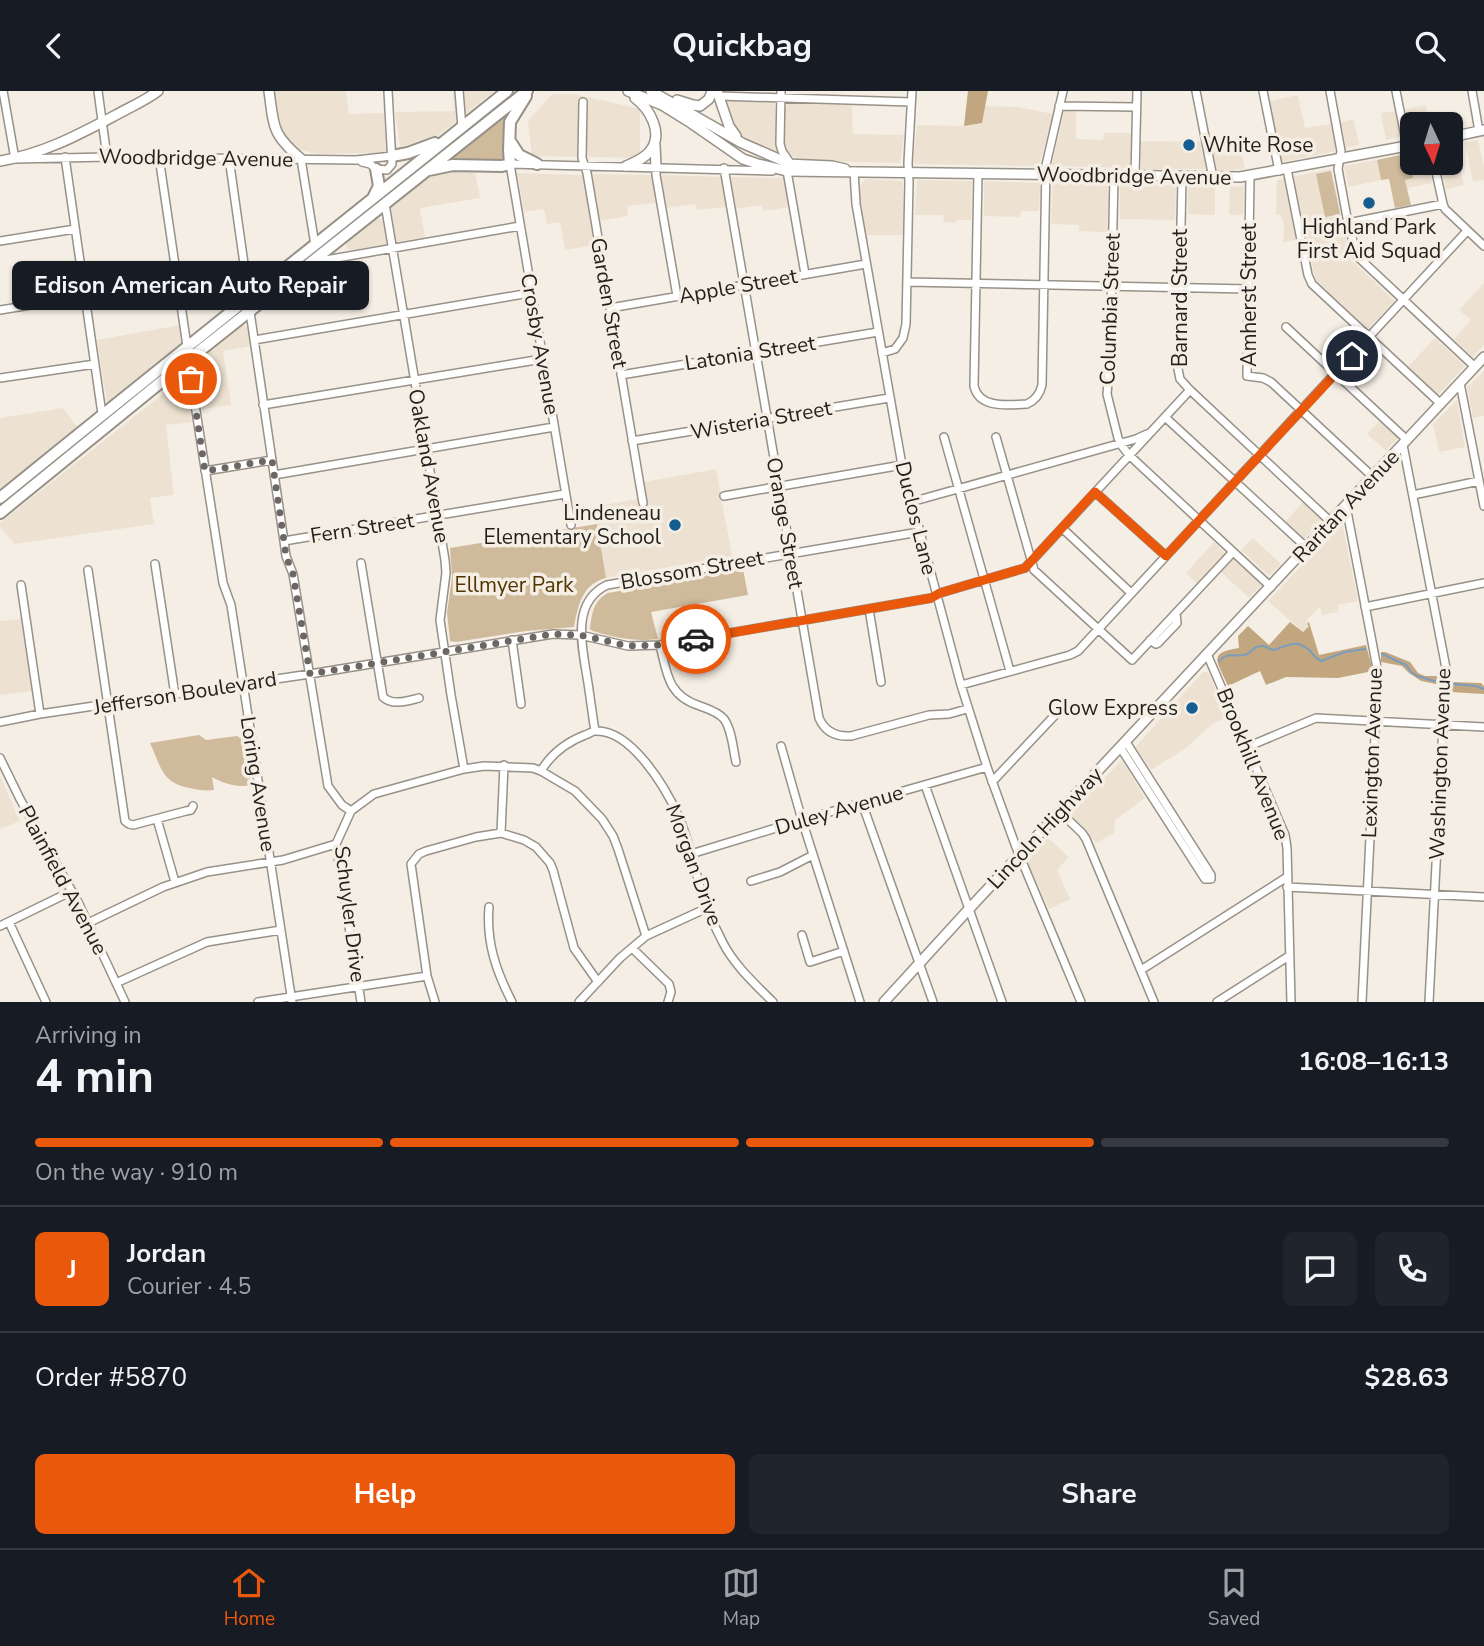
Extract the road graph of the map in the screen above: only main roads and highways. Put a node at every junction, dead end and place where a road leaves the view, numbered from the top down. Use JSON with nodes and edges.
{"nodes":[{"id":1,"x":167,"y":91,"type":"edge"},
{"id":2,"x":269,"y":91,"type":"edge"},
{"id":3,"x":507,"y":91,"type":"edge"},
{"id":4,"x":528,"y":91,"type":"edge"},
{"id":5,"x":626,"y":91,"type":"edge"},
{"id":6,"x":653,"y":91,"type":"edge"},
{"id":7,"x":155,"y":93,"type":"edge"},
{"id":8,"x":716,"y":93,"type":"edge"},
{"id":9,"x":1481,"y":131,"type":"edge"},
{"id":10,"x":1463,"y":135,"type":"edge"},
{"id":11,"x":448,"y":138,"type":"junction"},
{"id":12,"x":509,"y":138,"type":"junction"},
{"id":13,"x":655,"y":143,"type":"junction"},
{"id":14,"x":741,"y":143,"type":"junction"},
{"id":15,"x":1400,"y":147,"type":"edge"},
{"id":16,"x":392,"y":156,"type":"road end"},
{"id":17,"x":301,"y":159,"type":"road end"},
{"id":18,"x":0,"y":162,"type":"edge"},
{"id":19,"x":537,"y":164,"type":"road end"},
{"id":20,"x":626,"y":166,"type":"road end"},
{"id":21,"x":656,"y":167,"type":"road end"},
{"id":22,"x":789,"y":167,"type":"junction"},
{"id":23,"x":376,"y":169,"type":"road end"},
{"id":24,"x":423,"y":172,"type":"junction"},
{"id":25,"x":374,"y":197,"type":"junction"},
{"id":26,"x":1484,"y":358,"type":"edge"},
{"id":27,"x":0,"y":498,"type":"edge"},
{"id":28,"x":0,"y":513,"type":"edge"},
{"id":29,"x":1208,"y":654,"type":"joint"},
{"id":30,"x":884,"y":1002,"type":"edge"}],
"edges":[{"from":1,"to":7,"type":"main road"},
{"from":2,"to":17,"type":"main road"},
{"from":3,"to":11,"type":"highway"},
{"from":4,"to":12,"type":"highway"},
{"from":4,"to":24,"type":"highway"},
{"from":5,"to":13,"type":"main road"},
{"from":5,"to":22,"type":"main road"},
{"from":6,"to":8,"type":"main road"},
{"from":6,"to":14,"type":"main road"},
{"from":7,"to":18,"type":"main road","name":"Woodbridge Avenue"},
{"from":8,"to":14,"type":"main road"},
{"from":9,"to":10,"type":"main road"},
{"from":11,"to":16,"type":"highway"},
{"from":11,"to":25,"type":"highway"},
{"from":12,"to":19,"type":"highway"},
{"from":12,"to":24,"type":"highway"},
{"from":13,"to":20,"type":"main road"},
{"from":13,"to":21,"type":"main road"},
{"from":14,"to":22,"type":"main road"},
{"from":15,"to":22,"type":"main road","name":"Woodbridge Avenue"},
{"from":23,"to":25,"type":"highway"},
{"from":24,"to":28,"type":"highway"},
{"from":25,"to":27,"type":"highway"},
{"from":26,"to":29,"type":"main road","name":"Raritan Avenue"},
{"from":29,"to":30,"type":"main road","name":"Lincoln Highway"}]}
